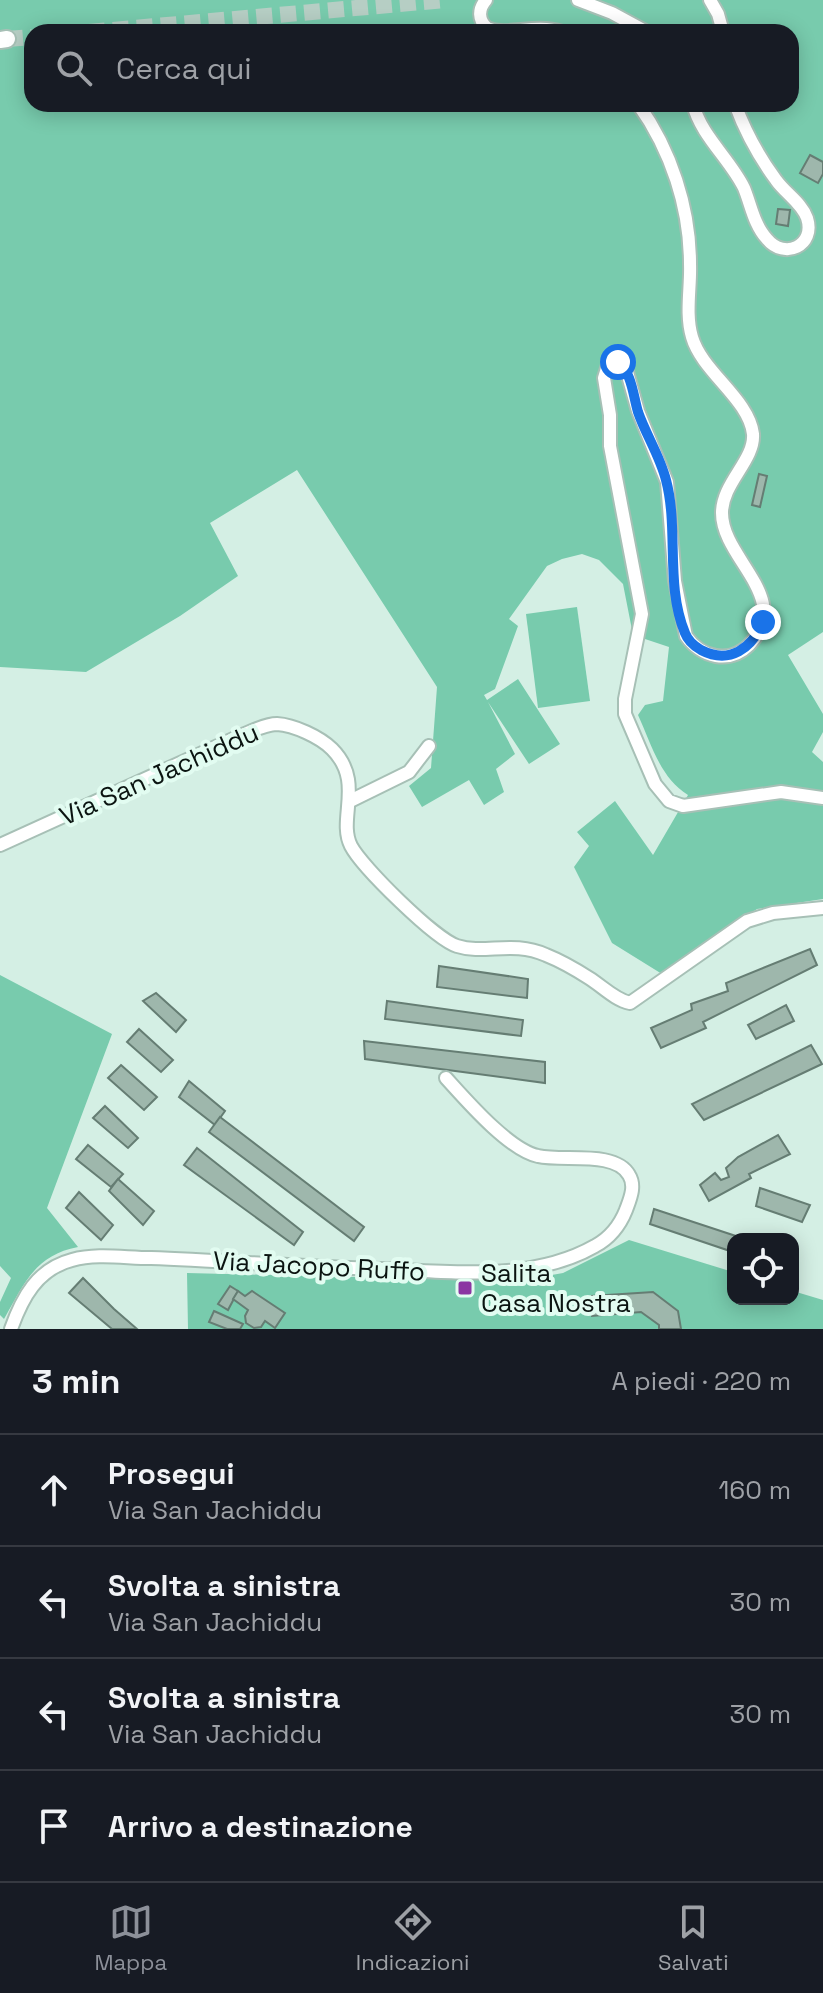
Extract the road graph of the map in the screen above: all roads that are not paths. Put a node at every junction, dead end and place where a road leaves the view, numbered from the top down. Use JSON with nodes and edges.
{"nodes":[{"id":1,"x":486,"y":0,"type":"edge"},
{"id":2,"x":578,"y":0,"type":"edge"},
{"id":3,"x":710,"y":0,"type":"edge"},
{"id":4,"x":485,"y":24,"type":"edge"},
{"id":5,"x":632,"y":24,"type":"edge"},
{"id":6,"x":721,"y":24,"type":"edge"},
{"id":7,"x":643,"y":112,"type":"edge"},
{"id":8,"x":696,"y":112,"type":"edge"},
{"id":9,"x":739,"y":112,"type":"edge"},
{"id":10,"x":429,"y":746,"type":"dead end"},
{"id":11,"x":823,"y":798,"type":"edge"},
{"id":12,"x":350,"y":801,"type":"junction"},
{"id":13,"x":0,"y":845,"type":"edge"},
{"id":14,"x":823,"y":908,"type":"edge"},
{"id":15,"x":446,"y":1078,"type":"dead end"},
{"id":16,"x":11,"y":1329,"type":"edge"}],
"edges":[{"from":1,"to":4,"type":"street"},
{"from":2,"to":5,"type":"street"},
{"from":3,"to":6,"type":"street"},
{"from":7,"to":11,"type":"street"},
{"from":8,"to":9,"type":"street"},
{"from":10,"to":12,"type":"street"},
{"from":12,"to":13,"type":"street","name":"Via San Jachiddu"},
{"from":12,"to":14,"type":"street","name":"Via San Jachiddu"},
{"from":15,"to":16,"type":"street","name":"Via Jacopo Ruffo"}]}
